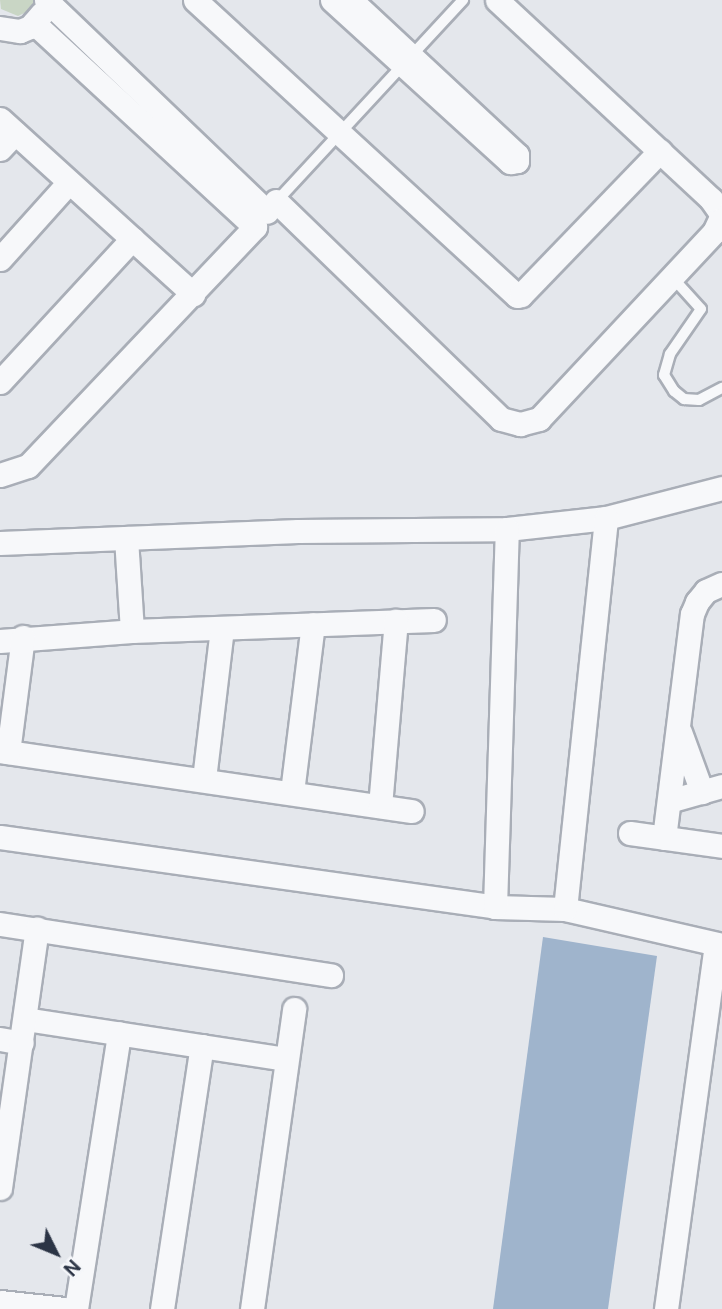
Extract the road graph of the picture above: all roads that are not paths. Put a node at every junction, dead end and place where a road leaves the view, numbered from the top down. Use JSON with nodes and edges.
{"nodes":[{"id":1,"x":46,"y":0,"type":"edge"},
{"id":2,"x":195,"y":0,"type":"edge"},
{"id":3,"x":332,"y":0,"type":"edge"},
{"id":4,"x":351,"y":0,"type":"edge"},
{"id":5,"x":463,"y":0,"type":"edge"},
{"id":6,"x":497,"y":0,"type":"edge"},
{"id":7,"x":34,"y":23,"type":"junction"},
{"id":8,"x":0,"y":28,"type":"edge"},
{"id":9,"x":407,"y":61,"type":"junction"},
{"id":10,"x":340,"y":132,"type":"junction"},
{"id":11,"x":5,"y":134,"type":"edge"},
{"id":12,"x":660,"y":151,"type":"junction"},
{"id":13,"x":69,"y":182,"type":"junction"},
{"id":14,"x":266,"y":213,"type":"junction"},
{"id":15,"x":132,"y":239,"type":"junction"},
{"id":16,"x":0,"y":259,"type":"edge"},
{"id":17,"x":672,"y":277,"type":"junction"},
{"id":18,"x":193,"y":294,"type":"junction"},
{"id":19,"x":0,"y":382,"type":"edge"},
{"id":20,"x":722,"y":387,"type":"edge"},
{"id":21,"x":0,"y":475,"type":"edge"},
{"id":22,"x":722,"y":488,"type":"edge"},
{"id":23,"x":606,"y":518,"type":"junction"},
{"id":24,"x":507,"y":529,"type":"junction"},
{"id":25,"x":127,"y":538,"type":"junction"},
{"id":26,"x":0,"y":542,"type":"edge"},
{"id":27,"x":722,"y":584,"type":"edge"},
{"id":28,"x":434,"y":620,"type":"dead end"},
{"id":29,"x":396,"y":621,"type":"junction"},
{"id":30,"x":313,"y":624,"type":"junction"},
{"id":31,"x":222,"y":628,"type":"junction"},
{"id":32,"x":132,"y":631,"type":"junction"},
{"id":33,"x":23,"y":637,"type":"junction"},
{"id":34,"x":0,"y":640,"type":"edge"},
{"id":35,"x":678,"y":728,"type":"junction"},
{"id":36,"x":4,"y":751,"type":"edge"},
{"id":37,"x":204,"y":779,"type":"junction"},
{"id":38,"x":712,"y":789,"type":"edge"},
{"id":39,"x":292,"y":792,"type":"junction"},
{"id":40,"x":669,"y":801,"type":"junction"},
{"id":41,"x":380,"y":806,"type":"junction"},
{"id":42,"x":412,"y":811,"type":"dead end"},
{"id":43,"x":630,"y":833,"type":"dead end"},
{"id":44,"x":0,"y":837,"type":"edge"},
{"id":45,"x":664,"y":838,"type":"junction"},
{"id":46,"x":722,"y":846,"type":"edge"},
{"id":47,"x":495,"y":907,"type":"junction"},
{"id":48,"x":565,"y":909,"type":"junction"},
{"id":49,"x":0,"y":923,"type":"edge"},
{"id":50,"x":37,"y":929,"type":"junction"},
{"id":51,"x":719,"y":944,"type":"edge"},
{"id":52,"x":331,"y":975,"type":"dead end"},
{"id":53,"x":294,"y":1009,"type":"dead end"},
{"id":54,"x":25,"y":1019,"type":"junction"},
{"id":55,"x":119,"y":1033,"type":"junction"},
{"id":56,"x":11,"y":1041,"type":"edge"},
{"id":57,"x":202,"y":1046,"type":"junction"},
{"id":58,"x":285,"y":1059,"type":"junction"},
{"id":59,"x":5,"y":1126,"type":"edge"},
{"id":60,"x":0,"y":1188,"type":"edge"},
{"id":61,"x":3,"y":1305,"type":"edge"},
{"id":62,"x":64,"y":1309,"type":"edge"},
{"id":63,"x":76,"y":1309,"type":"edge"},
{"id":64,"x":162,"y":1309,"type":"edge"},
{"id":65,"x":252,"y":1309,"type":"edge"},
{"id":66,"x":666,"y":1309,"type":"edge"}],
"edges":[{"from":1,"to":7,"type":"street"},
{"from":1,"to":14,"type":"street"},
{"from":2,"to":10,"type":"street"},
{"from":3,"to":9,"type":"street"},
{"from":4,"to":9,"type":"street"},
{"from":5,"to":9,"type":"lane"},
{"from":6,"to":12,"type":"street"},
{"from":7,"to":8,"type":"street"},
{"from":7,"to":14,"type":"street"},
{"from":9,"to":9,"type":"street"},
{"from":9,"to":10,"type":"lane"},
{"from":10,"to":12,"type":"street"},
{"from":10,"to":14,"type":"lane"},
{"from":11,"to":13,"type":"street"},
{"from":12,"to":17,"type":"street"},
{"from":13,"to":15,"type":"street"},
{"from":13,"to":16,"type":"street"},
{"from":14,"to":17,"type":"street"},
{"from":14,"to":18,"type":"street"},
{"from":15,"to":18,"type":"street"},
{"from":15,"to":19,"type":"street"},
{"from":17,"to":20,"type":"lane"},
{"from":18,"to":21,"type":"street"},
{"from":22,"to":23,"type":"street"},
{"from":23,"to":24,"type":"street"},
{"from":23,"to":48,"type":"street"},
{"from":24,"to":25,"type":"street"},
{"from":24,"to":47,"type":"street"},
{"from":25,"to":26,"type":"street"},
{"from":25,"to":32,"type":"street"},
{"from":27,"to":35,"type":"street"},
{"from":28,"to":29,"type":"street"},
{"from":29,"to":30,"type":"street"},
{"from":29,"to":41,"type":"street"},
{"from":30,"to":31,"type":"street"},
{"from":30,"to":39,"type":"street"},
{"from":31,"to":32,"type":"street"},
{"from":31,"to":37,"type":"street"},
{"from":32,"to":33,"type":"street"},
{"from":33,"to":34,"type":"street"},
{"from":33,"to":36,"type":"street"},
{"from":35,"to":38,"type":"street"},
{"from":35,"to":40,"type":"street"},
{"from":36,"to":37,"type":"street"},
{"from":37,"to":39,"type":"street"},
{"from":38,"to":40,"type":"street"},
{"from":39,"to":41,"type":"street"},
{"from":40,"to":45,"type":"street"},
{"from":41,"to":42,"type":"street"},
{"from":43,"to":45,"type":"street"},
{"from":44,"to":47,"type":"street"},
{"from":45,"to":46,"type":"street"},
{"from":47,"to":48,"type":"street"},
{"from":48,"to":51,"type":"street"},
{"from":49,"to":50,"type":"street"},
{"from":50,"to":52,"type":"street"},
{"from":50,"to":54,"type":"street"},
{"from":51,"to":66,"type":"street"},
{"from":53,"to":58,"type":"street"},
{"from":54,"to":55,"type":"street"},
{"from":54,"to":56,"type":"street"},
{"from":55,"to":57,"type":"street"},
{"from":55,"to":63,"type":"street"},
{"from":56,"to":59,"type":"street"},
{"from":57,"to":58,"type":"street"},
{"from":57,"to":64,"type":"street"},
{"from":58,"to":65,"type":"street"},
{"from":59,"to":60,"type":"street"},
{"from":61,"to":62,"type":"street"}]}
